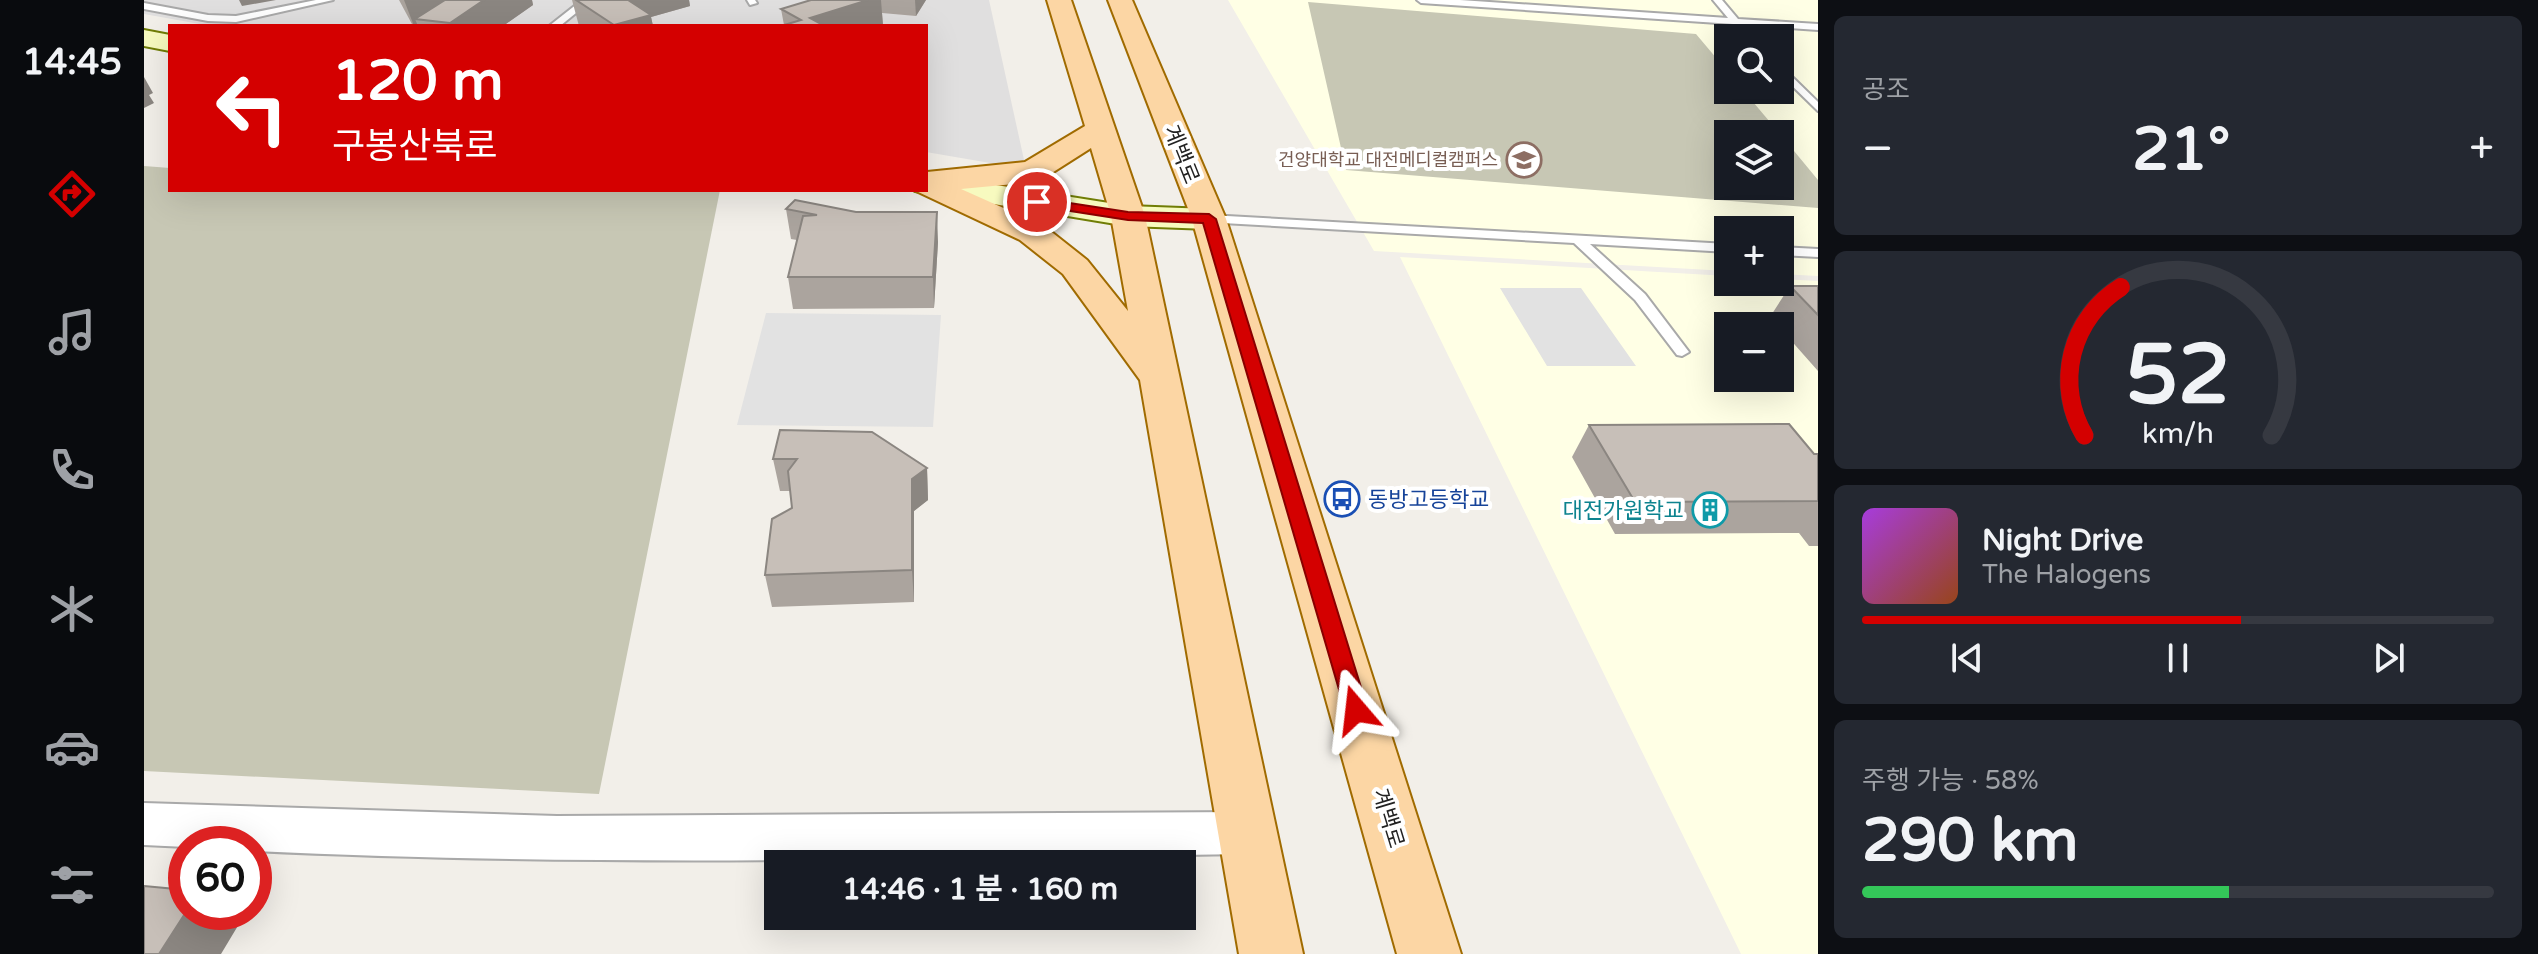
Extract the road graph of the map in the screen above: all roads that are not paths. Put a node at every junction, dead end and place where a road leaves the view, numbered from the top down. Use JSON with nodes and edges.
{"nodes":[{"id":1,"x":329,"y":0,"type":"edge"},
{"id":2,"x":588,"y":0,"type":"edge"},
{"id":3,"x":1059,"y":0,"type":"edge"},
{"id":4,"x":1120,"y":0,"type":"edge"},
{"id":5,"x":1421,"y":0,"type":"edge"},
{"id":6,"x":1717,"y":0,"type":"edge"},
{"id":7,"x":144,"y":6,"type":"edge"},
{"id":8,"x":1733,"y":20,"type":"junction"},
{"id":9,"x":557,"y":24,"type":"edge"},
{"id":10,"x":1737,"y":24,"type":"edge"},
{"id":11,"x":1818,"y":27,"type":"edge"},
{"id":12,"x":144,"y":38,"type":"edge"},
{"id":13,"x":168,"y":43,"type":"edge"},
{"id":14,"x":1794,"y":83,"type":"edge"},
{"id":15,"x":1818,"y":108,"type":"edge"},
{"id":16,"x":1100,"y":129,"type":"junction"},
{"id":17,"x":928,"y":184,"type":"edge"},
{"id":18,"x":928,"y":184,"type":"edge"},
{"id":19,"x":928,"y":185,"type":"edge"},
{"id":20,"x":1128,"y":216,"type":"junction"},
{"id":21,"x":1209,"y":219,"type":"junction"},
{"id":22,"x":1578,"y":240,"type":"junction"},
{"id":23,"x":1714,"y":247,"type":"edge"},
{"id":24,"x":1794,"y":252,"type":"edge"},
{"id":25,"x":1818,"y":253,"type":"edge"},
{"id":26,"x":1682,"y":352,"type":"dead end"},
{"id":27,"x":1158,"y":377,"type":"junction"},
{"id":28,"x":144,"y":824,"type":"edge"},
{"id":29,"x":1246,"y":833,"type":"junction"},
{"id":30,"x":1271,"y":954,"type":"edge"},
{"id":31,"x":1429,"y":954,"type":"edge"}],
"edges":[{"from":1,"to":7,"type":"lane"},
{"from":2,"to":9,"type":"lane"},
{"from":3,"to":16,"type":"main road"},
{"from":4,"to":21,"type":"main road","name":"계백로"},
{"from":5,"to":8,"type":"lane"},
{"from":6,"to":8,"type":"lane"},
{"from":8,"to":10,"type":"lane"},
{"from":8,"to":11,"type":"lane"},
{"from":12,"to":13,"type":"main road"},
{"from":14,"to":15,"type":"lane"},
{"from":16,"to":17,"type":"main road"},
{"from":16,"to":20,"type":"main road"},
{"from":18,"to":20,"type":"main road"},
{"from":19,"to":27,"type":"main road"},
{"from":20,"to":21,"type":"main road"},
{"from":20,"to":27,"type":"main road"},
{"from":21,"to":22,"type":"lane"},
{"from":21,"to":31,"type":"main road","name":"계백로"},
{"from":22,"to":23,"type":"lane"},
{"from":22,"to":26,"type":"lane"},
{"from":24,"to":25,"type":"lane"},
{"from":27,"to":29,"type":"main road"},
{"from":28,"to":29,"type":"street"},
{"from":29,"to":30,"type":"main road"}]}
